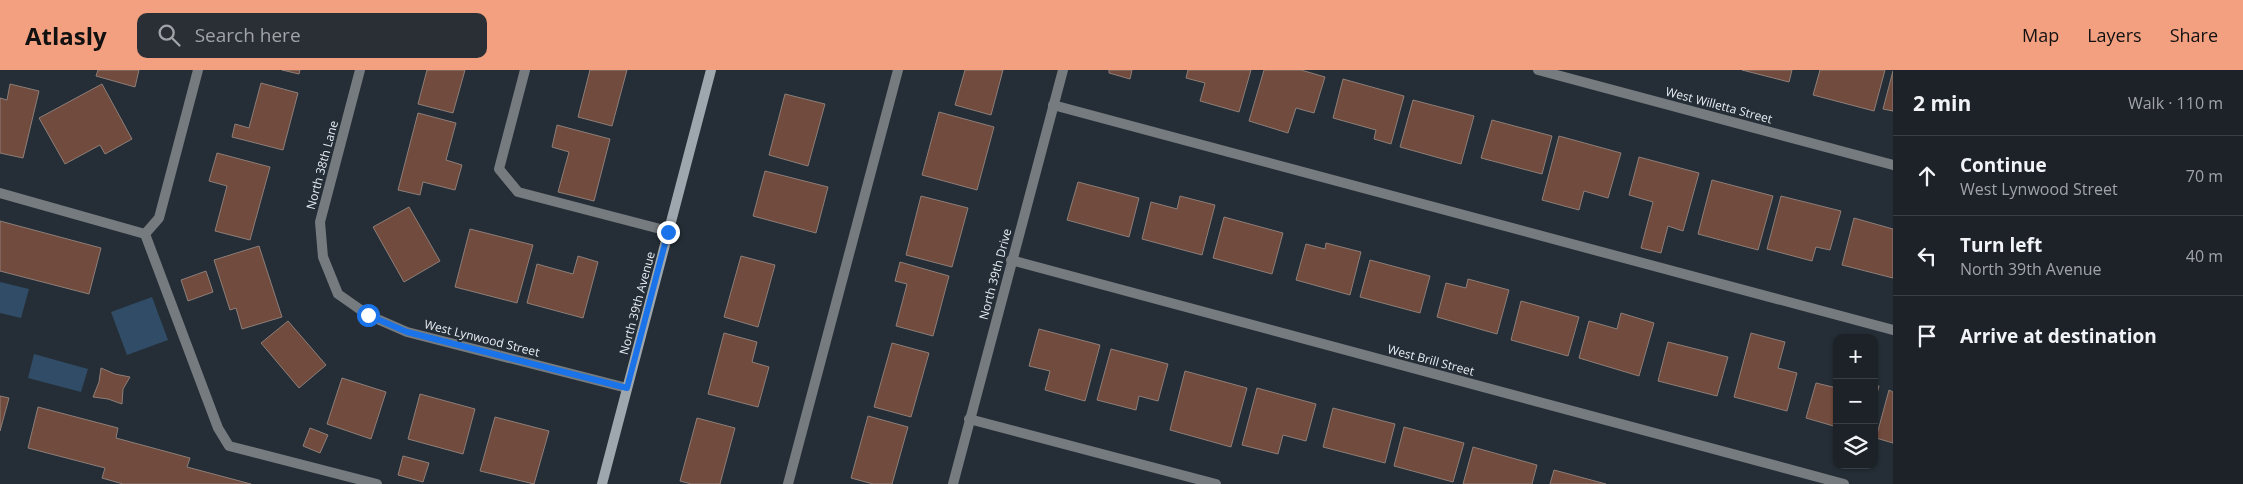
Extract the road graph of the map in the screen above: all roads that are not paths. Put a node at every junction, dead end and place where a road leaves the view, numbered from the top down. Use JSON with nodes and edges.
{"nodes":[{"id":1,"x":198,"y":70,"type":"edge"},
{"id":2,"x":360,"y":70,"type":"edge"},
{"id":3,"x":525,"y":70,"type":"edge"},
{"id":4,"x":711,"y":70,"type":"edge"},
{"id":5,"x":898,"y":70,"type":"edge"},
{"id":6,"x":1063,"y":70,"type":"edge"},
{"id":7,"x":1538,"y":70,"type":"edge"},
{"id":8,"x":1053,"y":105,"type":"junction"},
{"id":9,"x":1893,"y":165,"type":"edge"},
{"id":10,"x":0,"y":193,"type":"edge"},
{"id":11,"x":668,"y":232,"type":"junction"},
{"id":12,"x":146,"y":234,"type":"junction"},
{"id":13,"x":1011,"y":260,"type":"junction"},
{"id":14,"x":338,"y":294,"type":"joint"},
{"id":15,"x":1893,"y":330,"type":"edge"},
{"id":16,"x":627,"y":388,"type":"junction"},
{"id":17,"x":969,"y":419,"type":"junction"},
{"id":18,"x":377,"y":484,"type":"edge"},
{"id":19,"x":602,"y":484,"type":"edge"},
{"id":20,"x":788,"y":484,"type":"edge"},
{"id":21,"x":953,"y":484,"type":"edge"},
{"id":22,"x":1216,"y":484,"type":"edge"},
{"id":23,"x":1844,"y":484,"type":"edge"}],
"edges":[{"from":1,"to":12,"type":"street"},
{"from":2,"to":14,"type":"street","name":"North 38th Lane"},
{"from":3,"to":11,"type":"street"},
{"from":4,"to":11,"type":"street","name":"North 39th Avenue"},
{"from":5,"to":20,"type":"street"},
{"from":6,"to":8,"type":"street","name":"North 39th Drive"},
{"from":7,"to":9,"type":"street","name":"West Willetta Street"},
{"from":8,"to":13,"type":"street","name":"North 39th Drive"},
{"from":8,"to":15,"type":"street"},
{"from":10,"to":12,"type":"street"},
{"from":11,"to":16,"type":"street","name":"North 39th Avenue"},
{"from":12,"to":18,"type":"street"},
{"from":13,"to":17,"type":"street","name":"North 39th Drive"},
{"from":13,"to":23,"type":"street","name":"West Brill Street"},
{"from":14,"to":16,"type":"street","name":"West Lynwood Street"},
{"from":16,"to":19,"type":"street","name":"North 39th Avenue"},
{"from":17,"to":21,"type":"street","name":"North 39th Drive"},
{"from":17,"to":22,"type":"street"}]}
